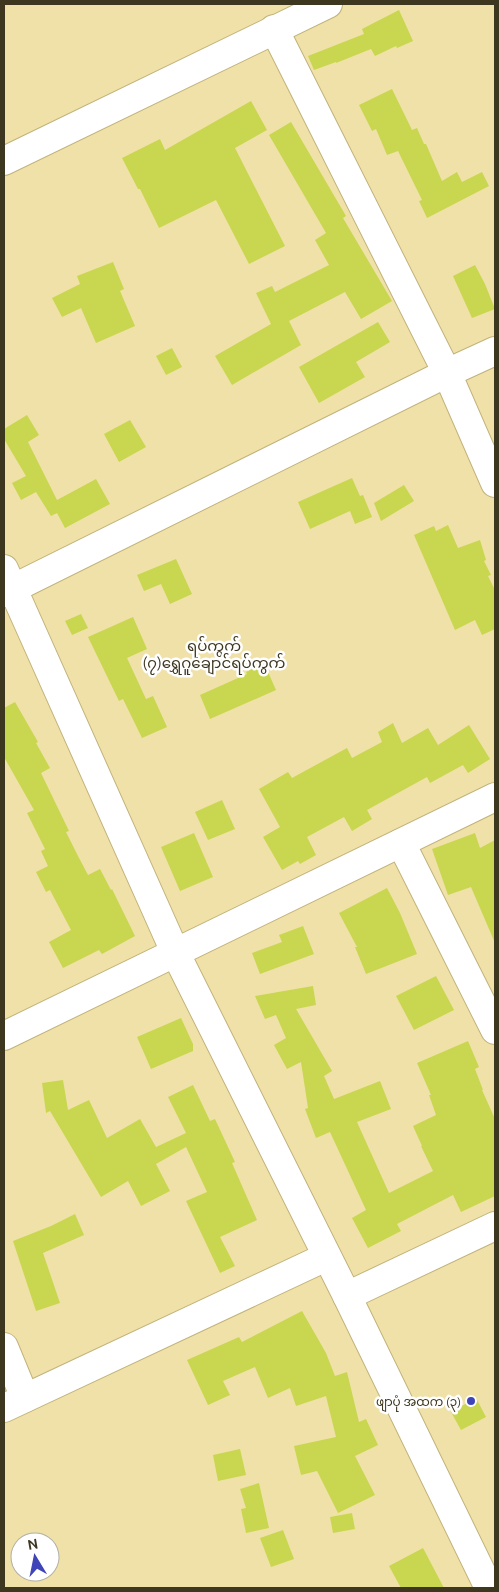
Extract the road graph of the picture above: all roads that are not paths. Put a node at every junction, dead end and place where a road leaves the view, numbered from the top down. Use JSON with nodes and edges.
{"nodes":[{"id":1,"x":328,"y":4,"type":"edge"},
{"id":2,"x":274,"y":30,"type":"junction"},
{"id":3,"x":4,"y":160,"type":"edge"},
{"id":4,"x":495,"y":351,"type":"edge"},
{"id":5,"x":447,"y":373,"type":"junction"},
{"id":6,"x":495,"y":483,"type":"edge"},
{"id":7,"x":7,"y":584,"type":"edge"},
{"id":8,"x":495,"y":797,"type":"edge"},
{"id":9,"x":400,"y":843,"type":"junction"},
{"id":10,"x":175,"y":952,"type":"junction"},
{"id":11,"x":495,"y":1030,"type":"edge"},
{"id":12,"x":4,"y":1036,"type":"edge"},
{"id":13,"x":495,"y":1226,"type":"edge"},
{"id":14,"x":326,"y":1257,"type":"junction"},
{"id":15,"x":347,"y":1296,"type":"junction"},
{"id":16,"x":4,"y":1347,"type":"edge"},
{"id":17,"x":14,"y":1403,"type":"edge"},
{"id":18,"x":489,"y":1588,"type":"edge"}],
"edges":[{"from":1,"to":2,"type":"street"},
{"from":2,"to":3,"type":"street"},
{"from":2,"to":5,"type":"street"},
{"from":4,"to":5,"type":"street"},
{"from":5,"to":6,"type":"street"},
{"from":5,"to":7,"type":"street"},
{"from":7,"to":10,"type":"street"},
{"from":8,"to":9,"type":"street"},
{"from":9,"to":10,"type":"street"},
{"from":9,"to":11,"type":"street"},
{"from":10,"to":12,"type":"street"},
{"from":10,"to":14,"type":"street"},
{"from":13,"to":15,"type":"street"},
{"from":14,"to":15,"type":"street"},
{"from":14,"to":17,"type":"street"},
{"from":15,"to":18,"type":"street"},
{"from":16,"to":17,"type":"street"}]}
